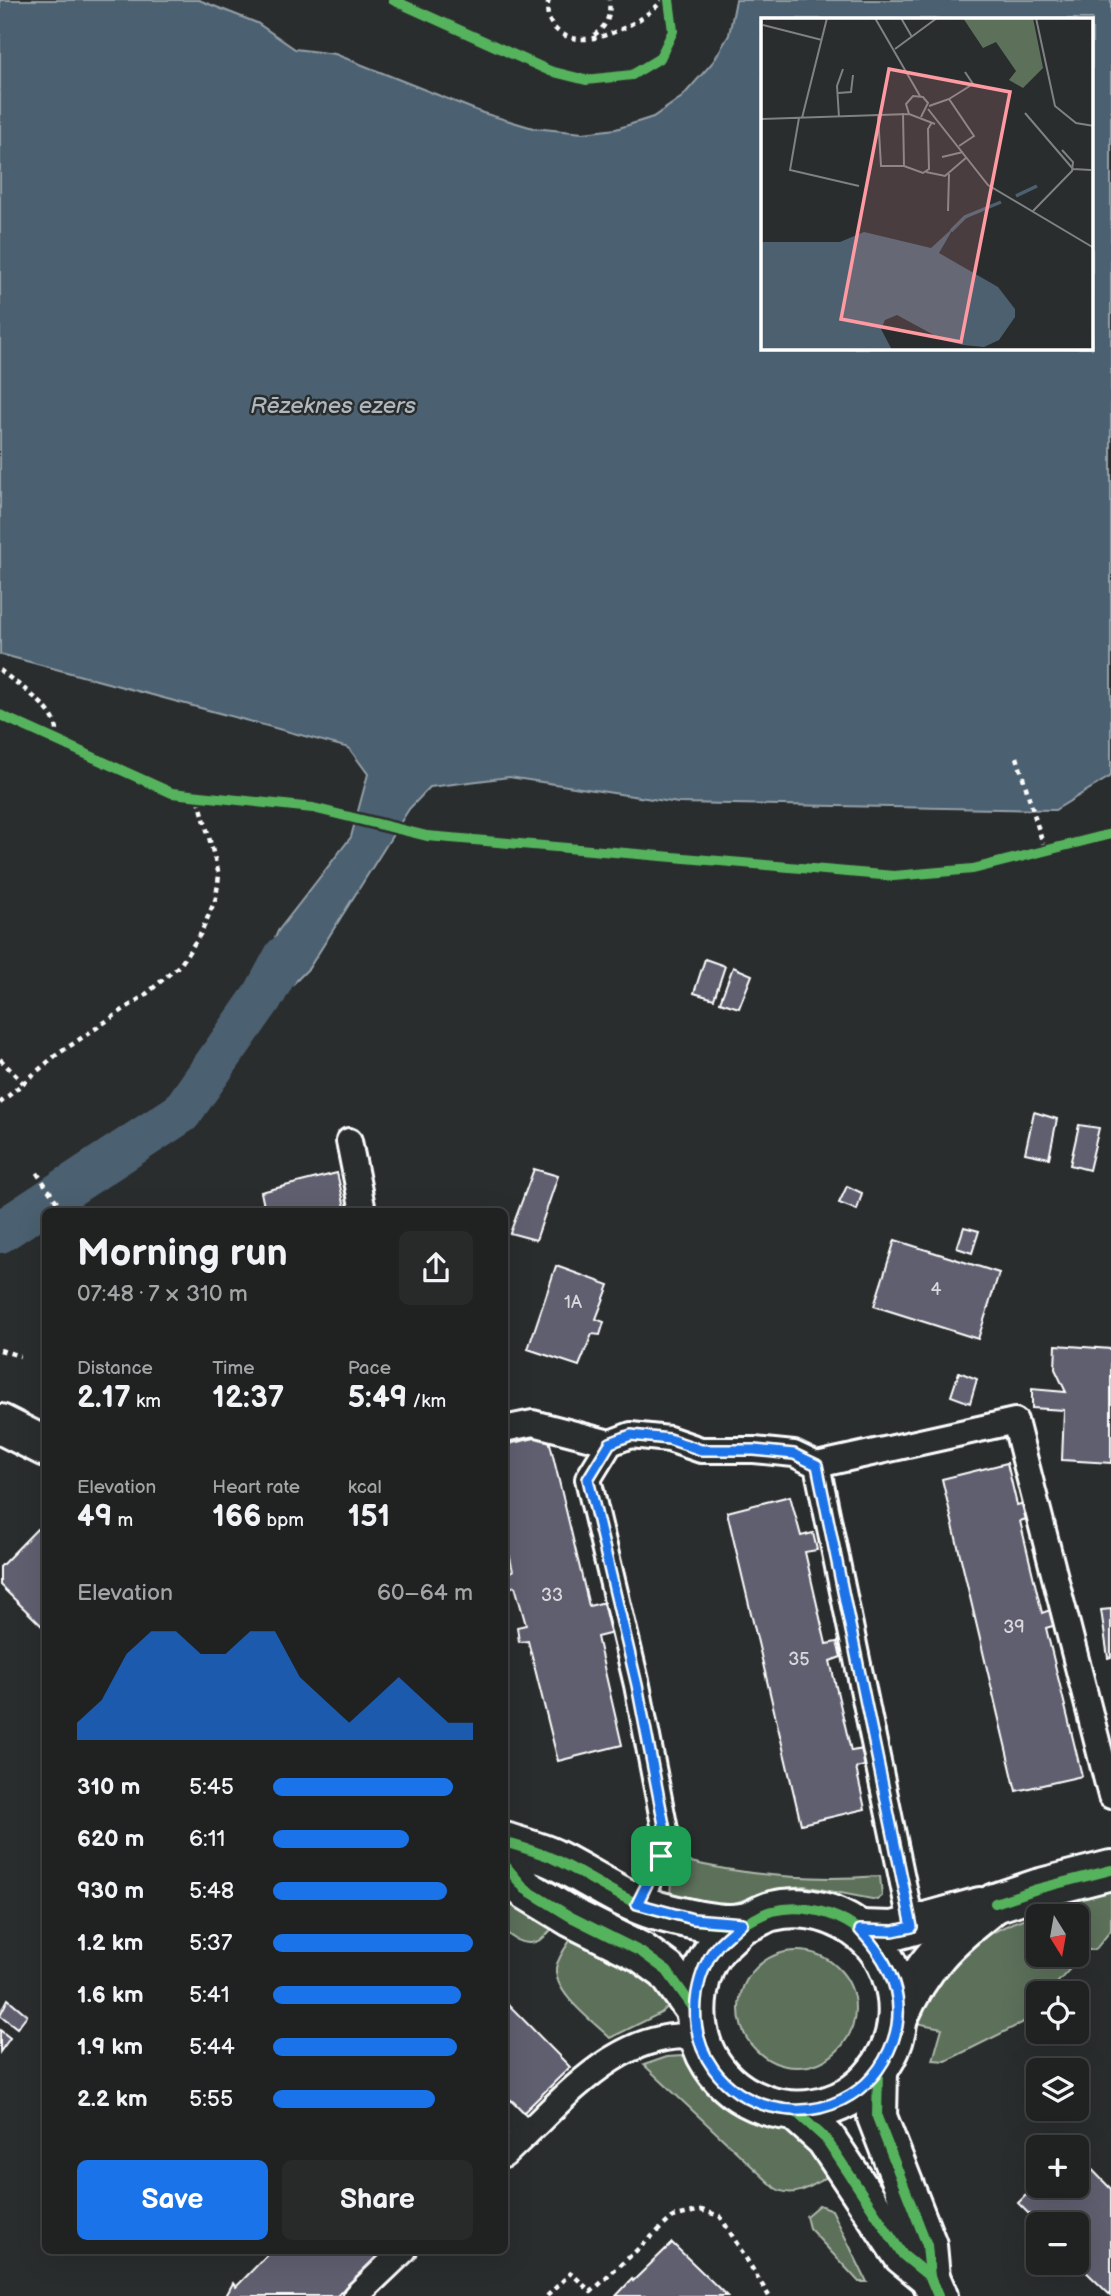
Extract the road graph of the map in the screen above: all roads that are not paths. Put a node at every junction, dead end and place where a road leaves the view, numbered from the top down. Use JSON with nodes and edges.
{"nodes":[{"id":1,"x":349,"y":1141,"type":"dead end"},
{"id":2,"x":362,"y":1208,"type":"edge"},
{"id":3,"x":0,"y":1424,"type":"edge"},
{"id":4,"x":508,"y":1428,"type":"edge"},
{"id":5,"x":610,"y":1443,"type":"junction"},
{"id":6,"x":42,"y":1445,"type":"edge"},
{"id":7,"x":817,"y":1465,"type":"junction"},
{"id":8,"x":1111,"y":1796,"type":"edge"},
{"id":9,"x":508,"y":1843,"type":"edge"},
{"id":10,"x":508,"y":1869,"type":"edge"},
{"id":11,"x":1111,"y":1870,"type":"edge"},
{"id":12,"x":995,"y":1903,"type":"junction"},
{"id":13,"x":637,"y":1904,"type":"junction"},
{"id":14,"x":742,"y":1923,"type":"junction"},
{"id":15,"x":912,"y":1927,"type":"junction"},
{"id":16,"x":860,"y":1930,"type":"junction"},
{"id":17,"x":898,"y":2018,"type":"junction"},
{"id":18,"x":696,"y":2023,"type":"junction"},
{"id":19,"x":878,"y":2070,"type":"junction"},
{"id":20,"x":795,"y":2111,"type":"junction"},
{"id":21,"x":508,"y":2116,"type":"edge"},
{"id":22,"x":526,"y":2134,"type":"junction"},
{"id":23,"x":508,"y":2151,"type":"edge"},
{"id":24,"x":400,"y":2254,"type":"edge"},
{"id":25,"x":934,"y":2286,"type":"edge"},
{"id":26,"x":356,"y":2296,"type":"edge"}],
"edges":[{"from":1,"to":2,"type":"lane"},
{"from":3,"to":6,"type":"main road"},
{"from":4,"to":5,"type":"lane"},
{"from":5,"to":7,"type":"lane"},
{"from":5,"to":13,"type":"lane"},
{"from":7,"to":8,"type":"lane"},
{"from":7,"to":15,"type":"lane"},
{"from":9,"to":13,"type":"main road"},
{"from":10,"to":18,"type":"main road"},
{"from":11,"to":12,"type":"main road"},
{"from":12,"to":15,"type":"main road"},
{"from":12,"to":17,"type":"main road"},
{"from":13,"to":14,"type":"main road"},
{"from":14,"to":16,"type":"main road"},
{"from":14,"to":18,"type":"main road"},
{"from":15,"to":16,"type":"main road"},
{"from":16,"to":17,"type":"main road"},
{"from":17,"to":19,"type":"main road"},
{"from":18,"to":20,"type":"main road"},
{"from":18,"to":22,"type":"lane"},
{"from":19,"to":20,"type":"main road"},
{"from":19,"to":25,"type":"main road"},
{"from":20,"to":25,"type":"main road"},
{"from":21,"to":22,"type":"lane"},
{"from":22,"to":23,"type":"lane"},
{"from":24,"to":26,"type":"lane"}]}
